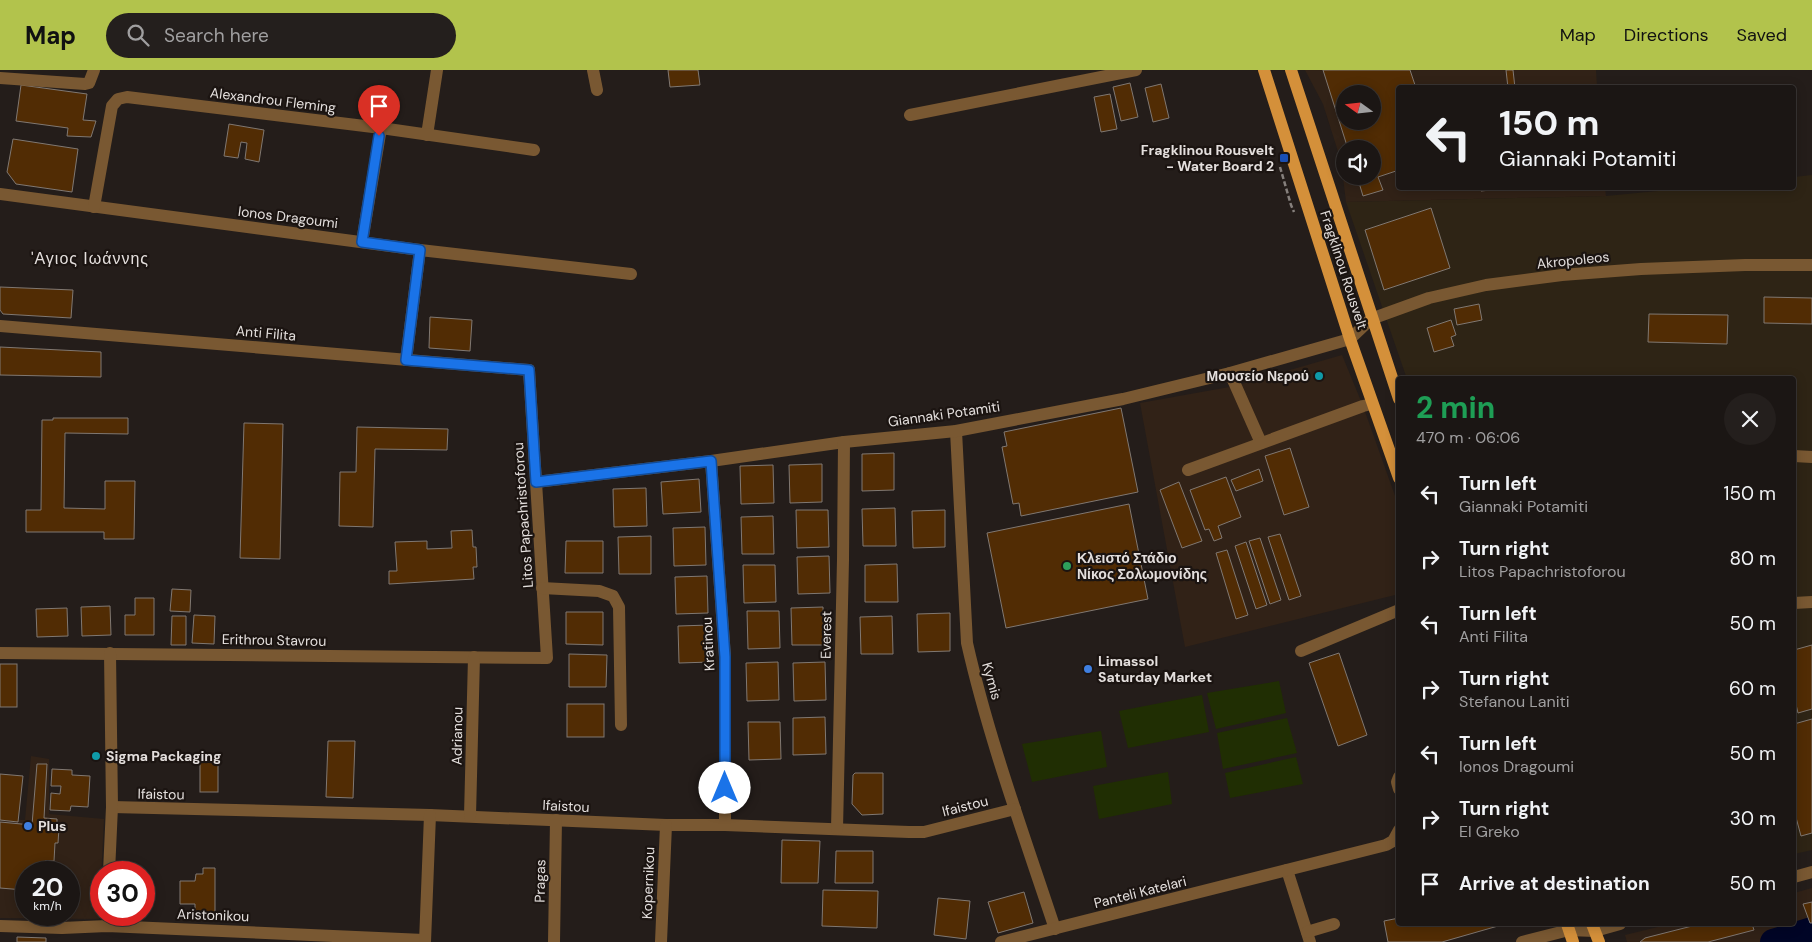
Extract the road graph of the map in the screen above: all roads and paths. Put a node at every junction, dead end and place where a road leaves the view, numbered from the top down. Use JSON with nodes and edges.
{"nodes":[{"id":1,"x":3,"y":70,"type":"edge"},
{"id":2,"x":94,"y":70,"type":"edge"},
{"id":3,"x":437,"y":70,"type":"edge"},
{"id":4,"x":593,"y":70,"type":"edge"},
{"id":5,"x":1136,"y":70,"type":"edge"},
{"id":6,"x":1264,"y":70,"type":"edge"},
{"id":7,"x":1291,"y":70,"type":"edge"},
{"id":8,"x":0,"y":78,"type":"edge"},
{"id":9,"x":597,"y":90,"type":"dead end"},
{"id":10,"x":910,"y":115,"type":"dead end"},
{"id":11,"x":380,"y":128,"type":"junction"},
{"id":12,"x":427,"y":135,"type":"junction"},
{"id":13,"x":534,"y":150,"type":"dead end"},
{"id":14,"x":0,"y":194,"type":"edge"},
{"id":15,"x":94,"y":207,"type":"junction"},
{"id":16,"x":362,"y":242,"type":"junction"},
{"id":17,"x":420,"y":250,"type":"junction"},
{"id":18,"x":1812,"y":265,"type":"edge"},
{"id":19,"x":631,"y":274,"type":"dead end"},
{"id":20,"x":1372,"y":319,"type":"junction"},
{"id":21,"x":0,"y":326,"type":"edge"},
{"id":22,"x":1350,"y":339,"type":"junction"},
{"id":23,"x":406,"y":360,"type":"junction"},
{"id":24,"x":529,"y":370,"type":"joint"},
{"id":25,"x":1230,"y":373,"type":"junction"},
{"id":26,"x":1396,"y":389,"type":"edge"},
{"id":27,"x":1372,"y":404,"type":"junction"},
{"id":28,"x":956,"y":431,"type":"junction"},
{"id":29,"x":844,"y":442,"type":"junction"},
{"id":30,"x":1261,"y":443,"type":"junction"},
{"id":31,"x":1796,"y":456,"type":"edge"},
{"id":32,"x":1812,"y":457,"type":"edge"},
{"id":33,"x":711,"y":461,"type":"junction"},
{"id":34,"x":1188,"y":470,"type":"dead end"},
{"id":35,"x":1396,"y":470,"type":"edge"},
{"id":36,"x":536,"y":482,"type":"junction"},
{"id":37,"x":542,"y":588,"type":"junction"},
{"id":38,"x":1812,"y":602,"type":"edge"},
{"id":39,"x":1796,"y":603,"type":"edge"},
{"id":40,"x":1396,"y":611,"type":"edge"},
{"id":41,"x":1301,"y":650,"type":"dead end"},
{"id":42,"x":0,"y":652,"type":"edge"},
{"id":43,"x":110,"y":654,"type":"junction"},
{"id":44,"x":474,"y":657,"type":"junction"},
{"id":45,"x":547,"y":658,"type":"joint"},
{"id":46,"x":621,"y":725,"type":"dead end"},
{"id":47,"x":112,"y":807,"type":"junction"},
{"id":48,"x":1015,"y":809,"type":"junction"},
{"id":49,"x":430,"y":815,"type":"junction"},
{"id":50,"x":470,"y":816,"type":"junction"},
{"id":51,"x":556,"y":820,"type":"junction"},
{"id":52,"x":666,"y":825,"type":"junction"},
{"id":53,"x":725,"y":825,"type":"junction"},
{"id":54,"x":837,"y":829,"type":"junction"},
{"id":55,"x":1396,"y":837,"type":"edge"},
{"id":56,"x":110,"y":861,"type":"edge"},
{"id":57,"x":1287,"y":870,"type":"junction"},
{"id":58,"x":1812,"y":872,"type":"edge"},
{"id":59,"x":1796,"y":876,"type":"edge"},
{"id":60,"x":90,"y":924,"type":"edge"},
{"id":61,"x":1334,"y":924,"type":"dead end"},
{"id":62,"x":0,"y":926,"type":"edge"},
{"id":63,"x":137,"y":926,"type":"edge"},
{"id":64,"x":1614,"y":926,"type":"edge"},
{"id":65,"x":62,"y":928,"type":"junction"},
{"id":66,"x":1055,"y":929,"type":"junction"},
{"id":67,"x":1570,"y":932,"type":"edge"},
{"id":68,"x":1595,"y":932,"type":"edge"},
{"id":69,"x":196,"y":936,"type":"edge"},
{"id":70,"x":1308,"y":937,"type":"edge"},
{"id":71,"x":302,"y":938,"type":"edge"},
{"id":72,"x":424,"y":941,"type":"edge"},
{"id":73,"x":62,"y":942,"type":"edge"},
{"id":74,"x":554,"y":942,"type":"edge"},
{"id":75,"x":661,"y":942,"type":"edge"},
{"id":76,"x":1001,"y":942,"type":"edge"},
{"id":77,"x":1522,"y":942,"type":"edge"},
{"id":78,"x":1585,"y":942,"type":"edge"}],
"edges":[{"from":1,"to":8,"type":"street"},
{"from":2,"to":8,"type":"street"},
{"from":3,"to":12,"type":"street"},
{"from":4,"to":9,"type":"street"},
{"from":5,"to":10,"type":"street"},
{"from":6,"to":22,"type":"main road","name":"Fragklinou Rousvelt"},
{"from":7,"to":20,"type":"main road","name":"Fragklinou Rousvelt"},
{"from":11,"to":12,"type":"street","name":"Alexandrou Fleming"},
{"from":11,"to":15,"type":"street","name":"Alexandrou Fleming"},
{"from":11,"to":16,"type":"street"},
{"from":12,"to":13,"type":"street","name":"Alexandrou Fleming"},
{"from":14,"to":15,"type":"street","name":"Ionos Dragoumi"},
{"from":15,"to":16,"type":"street","name":"Ionos Dragoumi"},
{"from":16,"to":17,"type":"street","name":"Ionos Dragoumi"},
{"from":17,"to":19,"type":"street","name":"Ionos Dragoumi"},
{"from":17,"to":23,"type":"street"},
{"from":18,"to":20,"type":"street","name":"Akropoleos"},
{"from":20,"to":22,"type":"street","name":"Akropoleos"},
{"from":20,"to":26,"type":"main road","name":"Fragklinou Rousvelt"},
{"from":21,"to":23,"type":"street","name":"Anti Filita"},
{"from":22,"to":25,"type":"street","name":"Giannaki Potamiti"},
{"from":22,"to":27,"type":"main road","name":"Fragklinou Rousvelt"},
{"from":23,"to":24,"type":"street","name":"Anti Filita"},
{"from":24,"to":36,"type":"street","name":"Litos Papachristoforou"},
{"from":25,"to":28,"type":"street","name":"Giannaki Potamiti"},
{"from":25,"to":30,"type":"street"},
{"from":27,"to":30,"type":"street"},
{"from":27,"to":35,"type":"main road","name":"Fragklinou Rousvelt"},
{"from":28,"to":29,"type":"street","name":"Giannaki Potamiti"},
{"from":28,"to":48,"type":"street","name":"Kymis"},
{"from":29,"to":33,"type":"street","name":"Giannaki Potamiti"},
{"from":29,"to":54,"type":"street","name":"Everest"},
{"from":30,"to":34,"type":"street"},
{"from":31,"to":32,"type":"street"},
{"from":33,"to":36,"type":"street","name":"Giannaki Potamiti"},
{"from":33,"to":53,"type":"street","name":"Kratinou"},
{"from":36,"to":37,"type":"street","name":"Litos Papachristoforou"},
{"from":37,"to":45,"type":"street","name":"Litos Papachristoforou"},
{"from":37,"to":46,"type":"street"},
{"from":38,"to":39,"type":"street"},
{"from":40,"to":41,"type":"street"},
{"from":42,"to":43,"type":"street","name":"Erithrou Stavrou"},
{"from":43,"to":44,"type":"street","name":"Erithrou Stavrou"},
{"from":43,"to":47,"type":"street"},
{"from":44,"to":45,"type":"street","name":"Erithrou Stavrou"},
{"from":44,"to":50,"type":"street","name":"Adrianou"},
{"from":47,"to":49,"type":"street","name":"Ifaistou"},
{"from":47,"to":56,"type":"street"},
{"from":48,"to":54,"type":"street","name":"Ifaistou"},
{"from":48,"to":66,"type":"street","name":"Kymis"},
{"from":49,"to":50,"type":"street","name":"Ifaistou"},
{"from":49,"to":72,"type":"street"},
{"from":50,"to":51,"type":"street","name":"Ifaistou"},
{"from":51,"to":52,"type":"street","name":"Ifaistou"},
{"from":51,"to":74,"type":"street","name":"Pragas"},
{"from":52,"to":53,"type":"street","name":"Ifaistou"},
{"from":52,"to":75,"type":"street","name":"Kopernikou"},
{"from":53,"to":54,"type":"street","name":"Ifaistou"},
{"from":55,"to":57,"type":"street","name":"Panteli Katelari"},
{"from":57,"to":66,"type":"street","name":"Panteli Katelari"},
{"from":57,"to":70,"type":"street"},
{"from":58,"to":59,"type":"street"},
{"from":60,"to":65,"type":"street","name":"Aristonikou"},
{"from":61,"to":70,"type":"street"},
{"from":62,"to":65,"type":"street","name":"Aristonikou"},
{"from":63,"to":69,"type":"street","name":"Aristonikou"},
{"from":64,"to":68,"type":"street"},
{"from":65,"to":73,"type":"street"},
{"from":66,"to":76,"type":"street","name":"Panteli Katelari"},
{"from":67,"to":68,"type":"street"},
{"from":67,"to":77,"type":"street"},
{"from":68,"to":78,"type":"street"},
{"from":69,"to":71,"type":"street","name":"Aristonikou"},
{"from":71,"to":72,"type":"street","name":"Aristonikou"}]}
